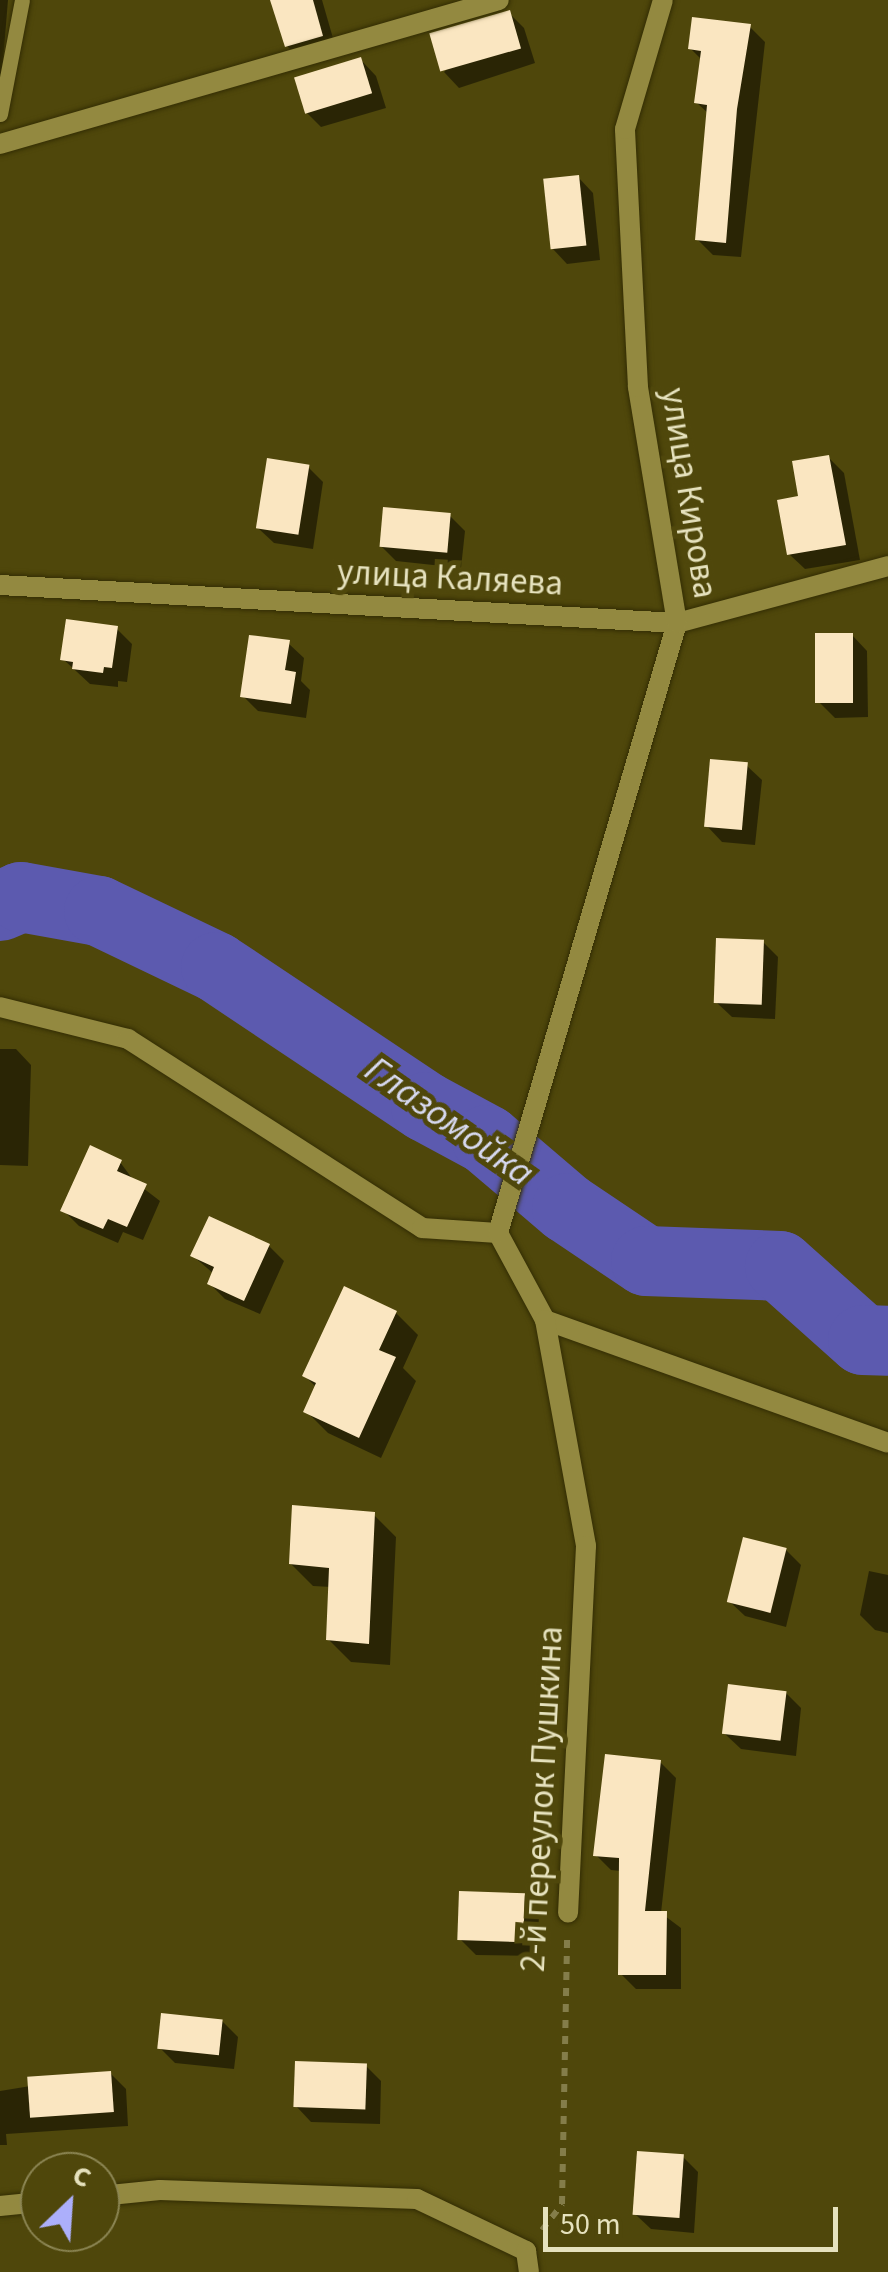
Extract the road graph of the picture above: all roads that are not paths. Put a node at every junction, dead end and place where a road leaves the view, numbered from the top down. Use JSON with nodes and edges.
{"nodes":[{"id":1,"x":22,"y":0,"type":"edge"},
{"id":2,"x":500,"y":0,"type":"edge"},
{"id":3,"x":663,"y":0,"type":"edge"},
{"id":4,"x":0,"y":114,"type":"edge"},
{"id":5,"x":0,"y":144,"type":"edge"},
{"id":6,"x":888,"y":566,"type":"edge"},
{"id":7,"x":0,"y":585,"type":"edge"},
{"id":8,"x":677,"y":623,"type":"junction"},
{"id":9,"x":0,"y":1007,"type":"edge"},
{"id":10,"x":498,"y":1234,"type":"junction"},
{"id":11,"x":545,"y":1320,"type":"junction"},
{"id":12,"x":888,"y":1443,"type":"edge"},
{"id":13,"x":568,"y":1913,"type":"road end"},
{"id":14,"x":120,"y":2194,"type":"edge"},
{"id":15,"x":528,"y":2261,"type":"edge"}],
"edges":[{"from":1,"to":4,"type":"lane"},
{"from":2,"to":5,"type":"street"},
{"from":3,"to":8,"type":"street","name":"улица Кирова"},
{"from":6,"to":8,"type":"street","name":"улица Каляева"},
{"from":7,"to":8,"type":"street","name":"улица Каляева"},
{"from":8,"to":10,"type":"street","name":"улица Кирова"},
{"from":9,"to":10,"type":"street"},
{"from":10,"to":11,"type":"street","name":"2-й переулок Пушкина"},
{"from":11,"to":12,"type":"street"},
{"from":11,"to":13,"type":"street","name":"2-й переулок Пушкина"},
{"from":14,"to":15,"type":"street"}]}
